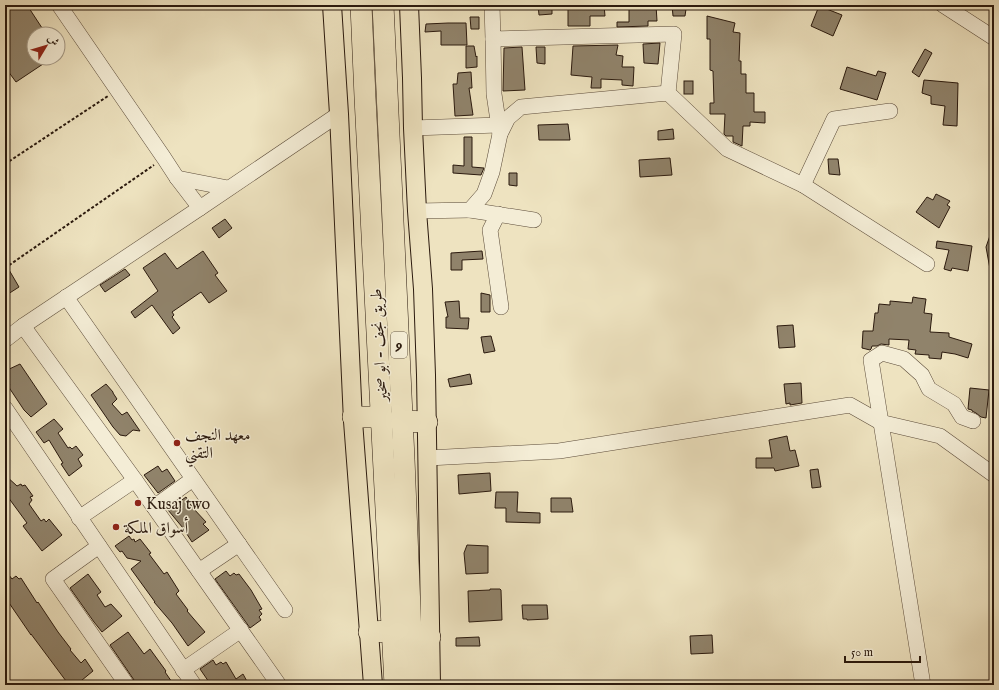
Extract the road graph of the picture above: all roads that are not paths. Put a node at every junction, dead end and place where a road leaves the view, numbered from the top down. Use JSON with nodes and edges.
{"nodes":[{"id":1,"x":59,"y":5,"type":"edge"},
{"id":2,"x":332,"y":5,"type":"edge"},
{"id":3,"x":361,"y":5,"type":"edge"},
{"id":4,"x":383,"y":5,"type":"edge"},
{"id":5,"x":409,"y":5,"type":"edge"},
{"id":6,"x":492,"y":5,"type":"edge"},
{"id":7,"x":943,"y":5,"type":"edge"},
{"id":8,"x":994,"y":38,"type":"edge"},
{"id":9,"x":493,"y":39,"type":"junction"},
{"id":10,"x":668,"y":93,"type":"junction"},
{"id":11,"x":890,"y":111,"type":"dead end"},
{"id":12,"x":339,"y":114,"type":"junction"},
{"id":13,"x":413,"y":128,"type":"junction"},
{"id":14,"x":499,"y":129,"type":"junction"},
{"id":15,"x":177,"y":178,"type":"junction"},
{"id":16,"x":803,"y":185,"type":"junction"},
{"id":17,"x":228,"y":188,"type":"junction"},
{"id":18,"x":200,"y":208,"type":"junction"},
{"id":19,"x":470,"y":210,"type":"junction"},
{"id":20,"x":417,"y":211,"type":"junction"},
{"id":21,"x":498,"y":214,"type":"junction"},
{"id":22,"x":534,"y":220,"type":"dead end"},
{"id":23,"x":927,"y":264,"type":"dead end"},
{"id":24,"x":66,"y":297,"type":"junction"},
{"id":25,"x":501,"y":307,"type":"dead end"},
{"id":26,"x":23,"y":326,"type":"junction"},
{"id":27,"x":5,"y":340,"type":"edge"},
{"id":28,"x":5,"y":408,"type":"edge"},
{"id":29,"x":353,"y":417,"type":"junction"},
{"id":30,"x":382,"y":417,"type":"junction"},
{"id":31,"x":402,"y":421,"type":"junction"},
{"id":32,"x":973,"y":421,"type":"dead end"},
{"id":33,"x":427,"y":422,"type":"junction"},
{"id":34,"x":880,"y":422,"type":"junction"},
{"id":35,"x":428,"y":458,"type":"junction"},
{"id":36,"x":991,"y":469,"type":"edge"},
{"id":37,"x":193,"y":479,"type":"junction"},
{"id":38,"x":135,"y":480,"type":"junction"},
{"id":39,"x":154,"y":507,"type":"junction"},
{"id":40,"x":79,"y":518,"type":"junction"},
{"id":41,"x":239,"y":544,"type":"junction"},
{"id":42,"x":99,"y":546,"type":"junction"},
{"id":43,"x":200,"y":571,"type":"junction"},
{"id":44,"x":285,"y":610,"type":"dead end"},
{"id":45,"x":240,"y":630,"type":"junction"},
{"id":46,"x":369,"y":632,"type":"junction"},
{"id":47,"x":411,"y":634,"type":"junction"},
{"id":48,"x":183,"y":670,"type":"junction"},
{"id":49,"x":127,"y":685,"type":"edge"},
{"id":50,"x":194,"y":685,"type":"edge"},
{"id":51,"x":279,"y":685,"type":"edge"},
{"id":52,"x":373,"y":685,"type":"edge"},
{"id":53,"x":395,"y":685,"type":"edge"},
{"id":54,"x":412,"y":685,"type":"edge"},
{"id":55,"x":431,"y":685,"type":"edge"},
{"id":56,"x":923,"y":685,"type":"edge"}],
"edges":[{"from":1,"to":15,"type":"street"},
{"from":2,"to":12,"type":"main road"},
{"from":3,"to":30,"type":"highway","name":"طريق نجف - ابو صخير","number":"9"},
{"from":4,"to":31,"type":"highway","name":"طريق نجف - ابو صخير","number":"9"},
{"from":5,"to":13,"type":"main road"},
{"from":6,"to":9,"type":"street"},
{"from":7,"to":8,"type":"street"},
{"from":9,"to":10,"type":"street"},
{"from":9,"to":14,"type":"street"},
{"from":10,"to":14,"type":"street"},
{"from":10,"to":16,"type":"street"},
{"from":11,"to":16,"type":"street"},
{"from":12,"to":17,"type":"street"},
{"from":12,"to":29,"type":"main road"},
{"from":13,"to":14,"type":"street"},
{"from":13,"to":20,"type":"main road"},
{"from":14,"to":19,"type":"street"},
{"from":15,"to":17,"type":"street"},
{"from":15,"to":18,"type":"street"},
{"from":16,"to":23,"type":"street"},
{"from":17,"to":18,"type":"street"},
{"from":18,"to":24,"type":"street"},
{"from":19,"to":20,"type":"street"},
{"from":19,"to":21,"type":"street"},
{"from":20,"to":33,"type":"main road"},
{"from":21,"to":22,"type":"street"},
{"from":21,"to":25,"type":"street"},
{"from":24,"to":26,"type":"street"},
{"from":24,"to":37,"type":"street"},
{"from":26,"to":27,"type":"street"},
{"from":26,"to":38,"type":"street"},
{"from":28,"to":40,"type":"street"},
{"from":29,"to":30,"type":"highway"},
{"from":29,"to":46,"type":"main road"},
{"from":30,"to":47,"type":"highway","name":"طريق نجف - ابو صخير","number":"9"},
{"from":31,"to":33,"type":"highway"},
{"from":31,"to":47,"type":"highway","name":"طريق نجف - ابو صخير","number":"9"},
{"from":32,"to":34,"type":"street"},
{"from":33,"to":35,"type":"main road"},
{"from":34,"to":35,"type":"street"},
{"from":34,"to":36,"type":"street"},
{"from":34,"to":56,"type":"street"},
{"from":35,"to":47,"type":"main road"},
{"from":37,"to":39,"type":"street"},
{"from":37,"to":41,"type":"street"},
{"from":38,"to":39,"type":"street"},
{"from":38,"to":40,"type":"street"},
{"from":39,"to":43,"type":"street"},
{"from":40,"to":42,"type":"street"},
{"from":41,"to":43,"type":"street"},
{"from":41,"to":44,"type":"street"},
{"from":42,"to":48,"type":"street"},
{"from":42,"to":49,"type":"street"},
{"from":43,"to":45,"type":"street"},
{"from":45,"to":48,"type":"street"},
{"from":45,"to":51,"type":"street"},
{"from":46,"to":47,"type":"highway"},
{"from":46,"to":52,"type":"main road"},
{"from":47,"to":53,"type":"highway","name":"طريق نجف - ابو صخير","number":"9"},
{"from":47,"to":54,"type":"highway","name":"طريق نجف - ابو صخير","number":"9"},
{"from":47,"to":55,"type":"main road"},
{"from":48,"to":50,"type":"street"}]}
